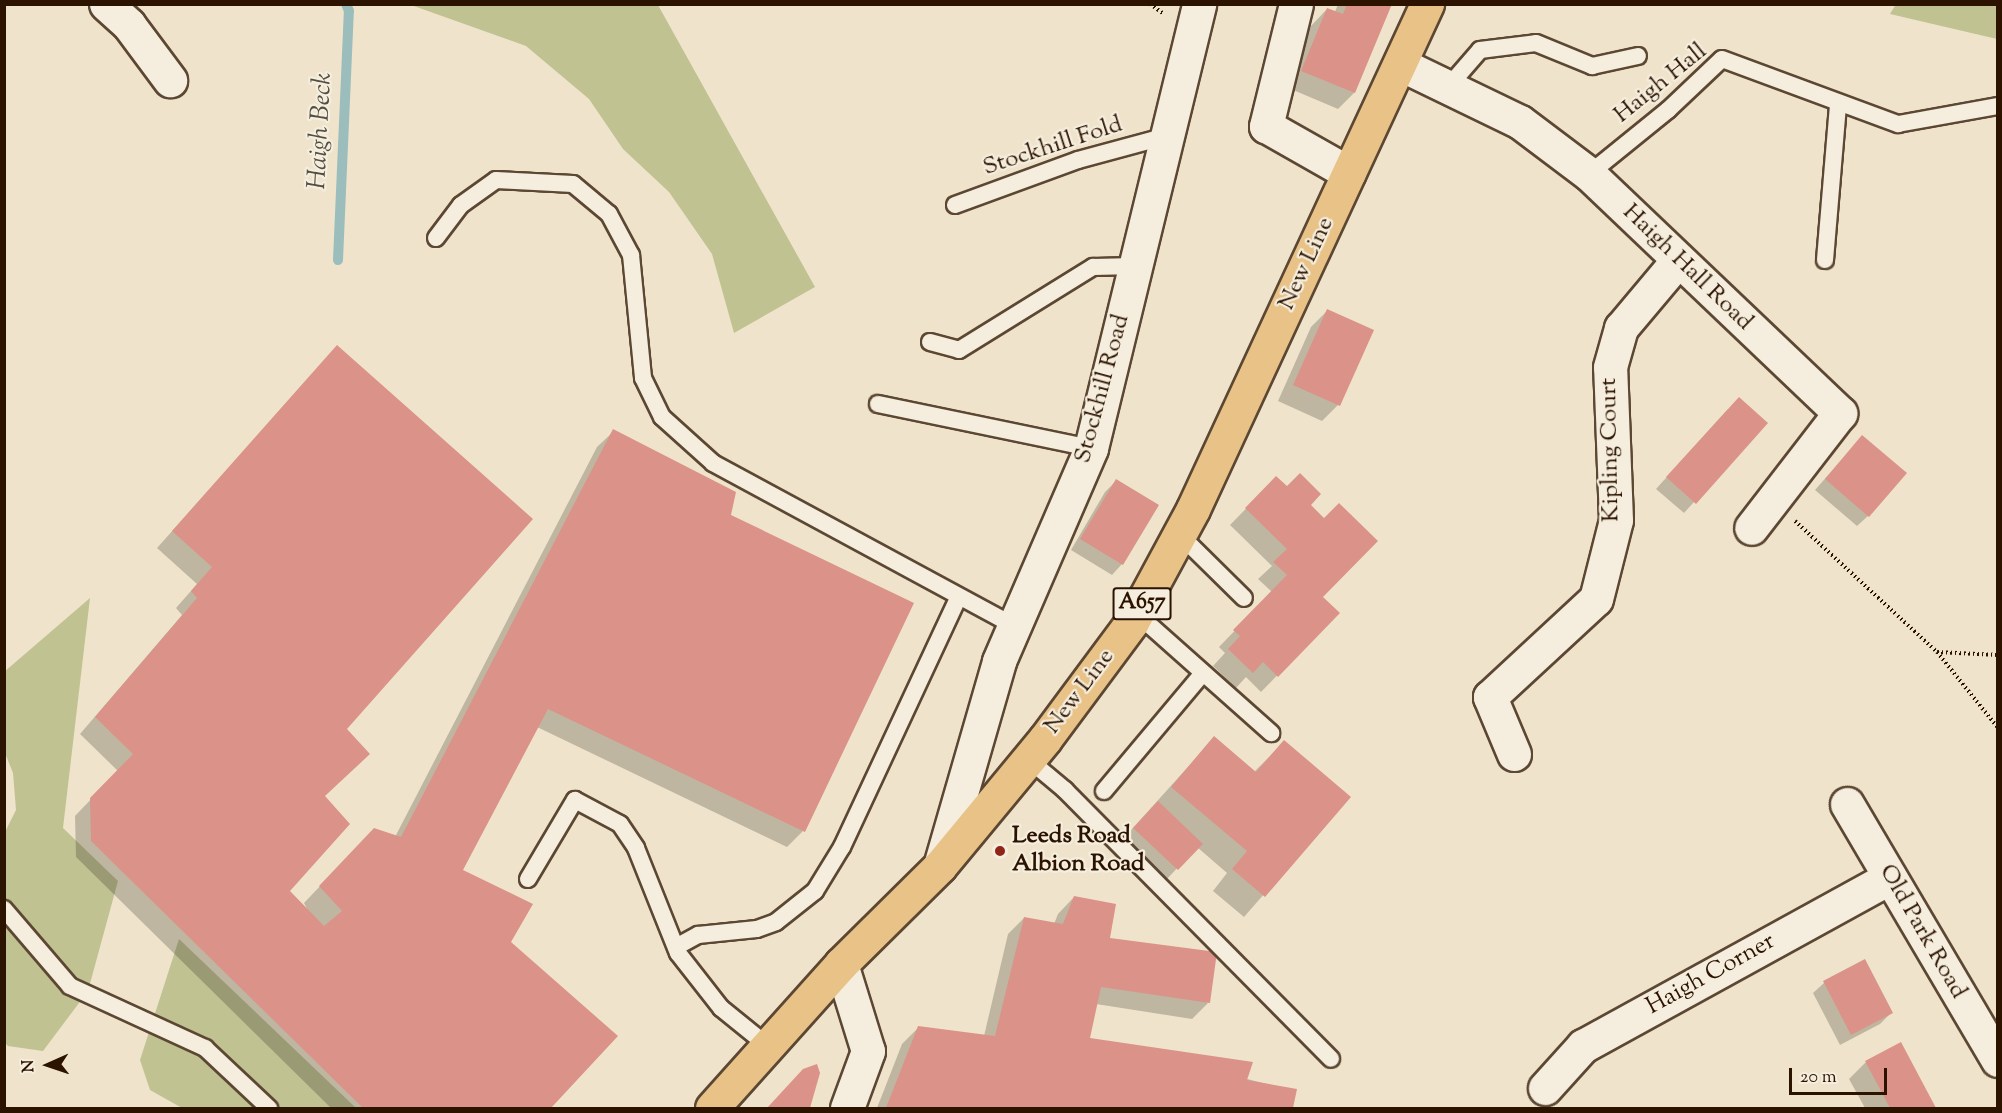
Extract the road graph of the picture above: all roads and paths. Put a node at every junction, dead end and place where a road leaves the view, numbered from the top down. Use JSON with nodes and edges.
{"nodes":[{"id":1,"x":106,"y":4,"type":"edge"},
{"id":2,"x":1199,"y":4,"type":"edge"},
{"id":3,"x":1296,"y":4,"type":"edge"},
{"id":4,"x":1425,"y":6,"type":"edge"},
{"id":5,"x":1638,"y":56,"type":"dead end"},
{"id":6,"x":1400,"y":64,"type":"junction"},
{"id":7,"x":170,"y":80,"type":"dead end"},
{"id":8,"x":1448,"y":87,"type":"junction"},
{"id":9,"x":1838,"y":104,"type":"junction"},
{"id":10,"x":1998,"y":106,"type":"edge"},
{"id":11,"x":1167,"y":136,"type":"junction"},
{"id":12,"x":1349,"y":174,"type":"junction"},
{"id":13,"x":1589,"y":174,"type":"junction"},
{"id":14,"x":955,"y":205,"type":"dead end"},
{"id":15,"x":436,"y":238,"type":"dead end"},
{"id":16,"x":1678,"y":260,"type":"junction"},
{"id":17,"x":1825,"y":260,"type":"dead end"},
{"id":18,"x":1136,"y":266,"type":"junction"},
{"id":19,"x":930,"y":342,"type":"dead end"},
{"id":20,"x":878,"y":404,"type":"dead end"},
{"id":21,"x":1091,"y":448,"type":"junction"},
{"id":22,"x":1772,"y":500,"type":"junction"},
{"id":23,"x":1751,"y":528,"type":"dead end"},
{"id":24,"x":1179,"y":534,"type":"junction"},
{"id":25,"x":958,"y":598,"type":"junction"},
{"id":26,"x":1244,"y":598,"type":"dead end"},
{"id":27,"x":1136,"y":614,"type":"junction"},
{"id":28,"x":1014,"y":626,"type":"junction"},
{"id":29,"x":1937,"y":652,"type":"junction"},
{"id":30,"x":1998,"y":655,"type":"edge"},
{"id":31,"x":1203,"y":673,"type":"junction"},
{"id":32,"x":1998,"y":728,"type":"edge"},
{"id":33,"x":1272,"y":733,"type":"dead end"},
{"id":34,"x":1514,"y":754,"type":"dead end"},
{"id":35,"x":1028,"y":759,"type":"junction"},
{"id":36,"x":1104,"y":791,"type":"dead end"},
{"id":37,"x":1847,"y":804,"type":"dead end"},
{"id":38,"x":940,"y":866,"type":"junction"},
{"id":39,"x":1890,"y":877,"type":"junction"},
{"id":40,"x":528,"y":879,"type":"dead end"},
{"id":41,"x":4,"y":909,"type":"edge"},
{"id":42,"x":676,"y":947,"type":"junction"},
{"id":43,"x":842,"y":964,"type":"junction"},
{"id":44,"x":768,"y":1046,"type":"junction"},
{"id":45,"x":1331,"y":1059,"type":"dead end"},
{"id":46,"x":1998,"y":1060,"type":"edge"},
{"id":47,"x":1545,"y":1098,"type":"edge"},
{"id":48,"x":269,"y":1108,"type":"edge"},
{"id":49,"x":712,"y":1108,"type":"edge"},
{"id":50,"x":847,"y":1108,"type":"edge"}],
"edges":[{"from":1,"to":7,"type":"street"},
{"from":2,"to":11,"type":"street","name":"Stockhill Road"},
{"from":3,"to":12,"type":"street"},
{"from":4,"to":6,"type":"main road","name":"New Line","number":"A657"},
{"from":5,"to":8,"type":"lane"},
{"from":6,"to":8,"type":"street","name":"Haigh Hall Road"},
{"from":6,"to":12,"type":"main road","name":"New Line","number":"A657"},
{"from":8,"to":13,"type":"street","name":"Haigh Hall Road"},
{"from":9,"to":10,"type":"lane","name":"Haigh Hall"},
{"from":9,"to":13,"type":"lane","name":"Haigh Hall"},
{"from":9,"to":17,"type":"lane"},
{"from":11,"to":14,"type":"lane","name":"Stockhill Fold"},
{"from":11,"to":18,"type":"street","name":"Stockhill Road"},
{"from":12,"to":24,"type":"main road","name":"New Line","number":"A657"},
{"from":13,"to":16,"type":"street","name":"Haigh Hall Road"},
{"from":15,"to":25,"type":"lane"},
{"from":16,"to":22,"type":"street","name":"Haigh Hall Road"},
{"from":16,"to":34,"type":"street","name":"Kipling Court"},
{"from":18,"to":19,"type":"lane"},
{"from":18,"to":21,"type":"street","name":"Stockhill Road"},
{"from":20,"to":21,"type":"lane"},
{"from":21,"to":28,"type":"street","name":"Stockhill Road"},
{"from":22,"to":23,"type":"street","name":"Haigh Hall Road"},
{"from":22,"to":29,"type":"path"},
{"from":24,"to":26,"type":"lane"},
{"from":24,"to":27,"type":"main road","name":"New Line","number":"A657"},
{"from":25,"to":28,"type":"lane"},
{"from":25,"to":42,"type":"lane"},
{"from":27,"to":31,"type":"lane"},
{"from":27,"to":35,"type":"main road","name":"New Line","number":"A657"},
{"from":28,"to":38,"type":"street","name":"Stockhill Road"},
{"from":29,"to":30,"type":"path"},
{"from":29,"to":32,"type":"path"},
{"from":31,"to":33,"type":"lane"},
{"from":31,"to":36,"type":"lane"},
{"from":35,"to":38,"type":"main road","name":"New Line","number":"A657"},
{"from":35,"to":45,"type":"lane"},
{"from":37,"to":39,"type":"street","name":"Old Park Road"},
{"from":38,"to":43,"type":"main road","name":"New Line","number":"A657"},
{"from":39,"to":46,"type":"street","name":"Old Park Road"},
{"from":39,"to":47,"type":"street","name":"Haigh Corner"},
{"from":40,"to":42,"type":"lane"},
{"from":41,"to":48,"type":"lane"},
{"from":42,"to":44,"type":"lane"},
{"from":43,"to":44,"type":"main road","name":"New Line","number":"A657"},
{"from":43,"to":50,"type":"street"},
{"from":44,"to":49,"type":"main road","name":"New Line","number":"A657"}]}
